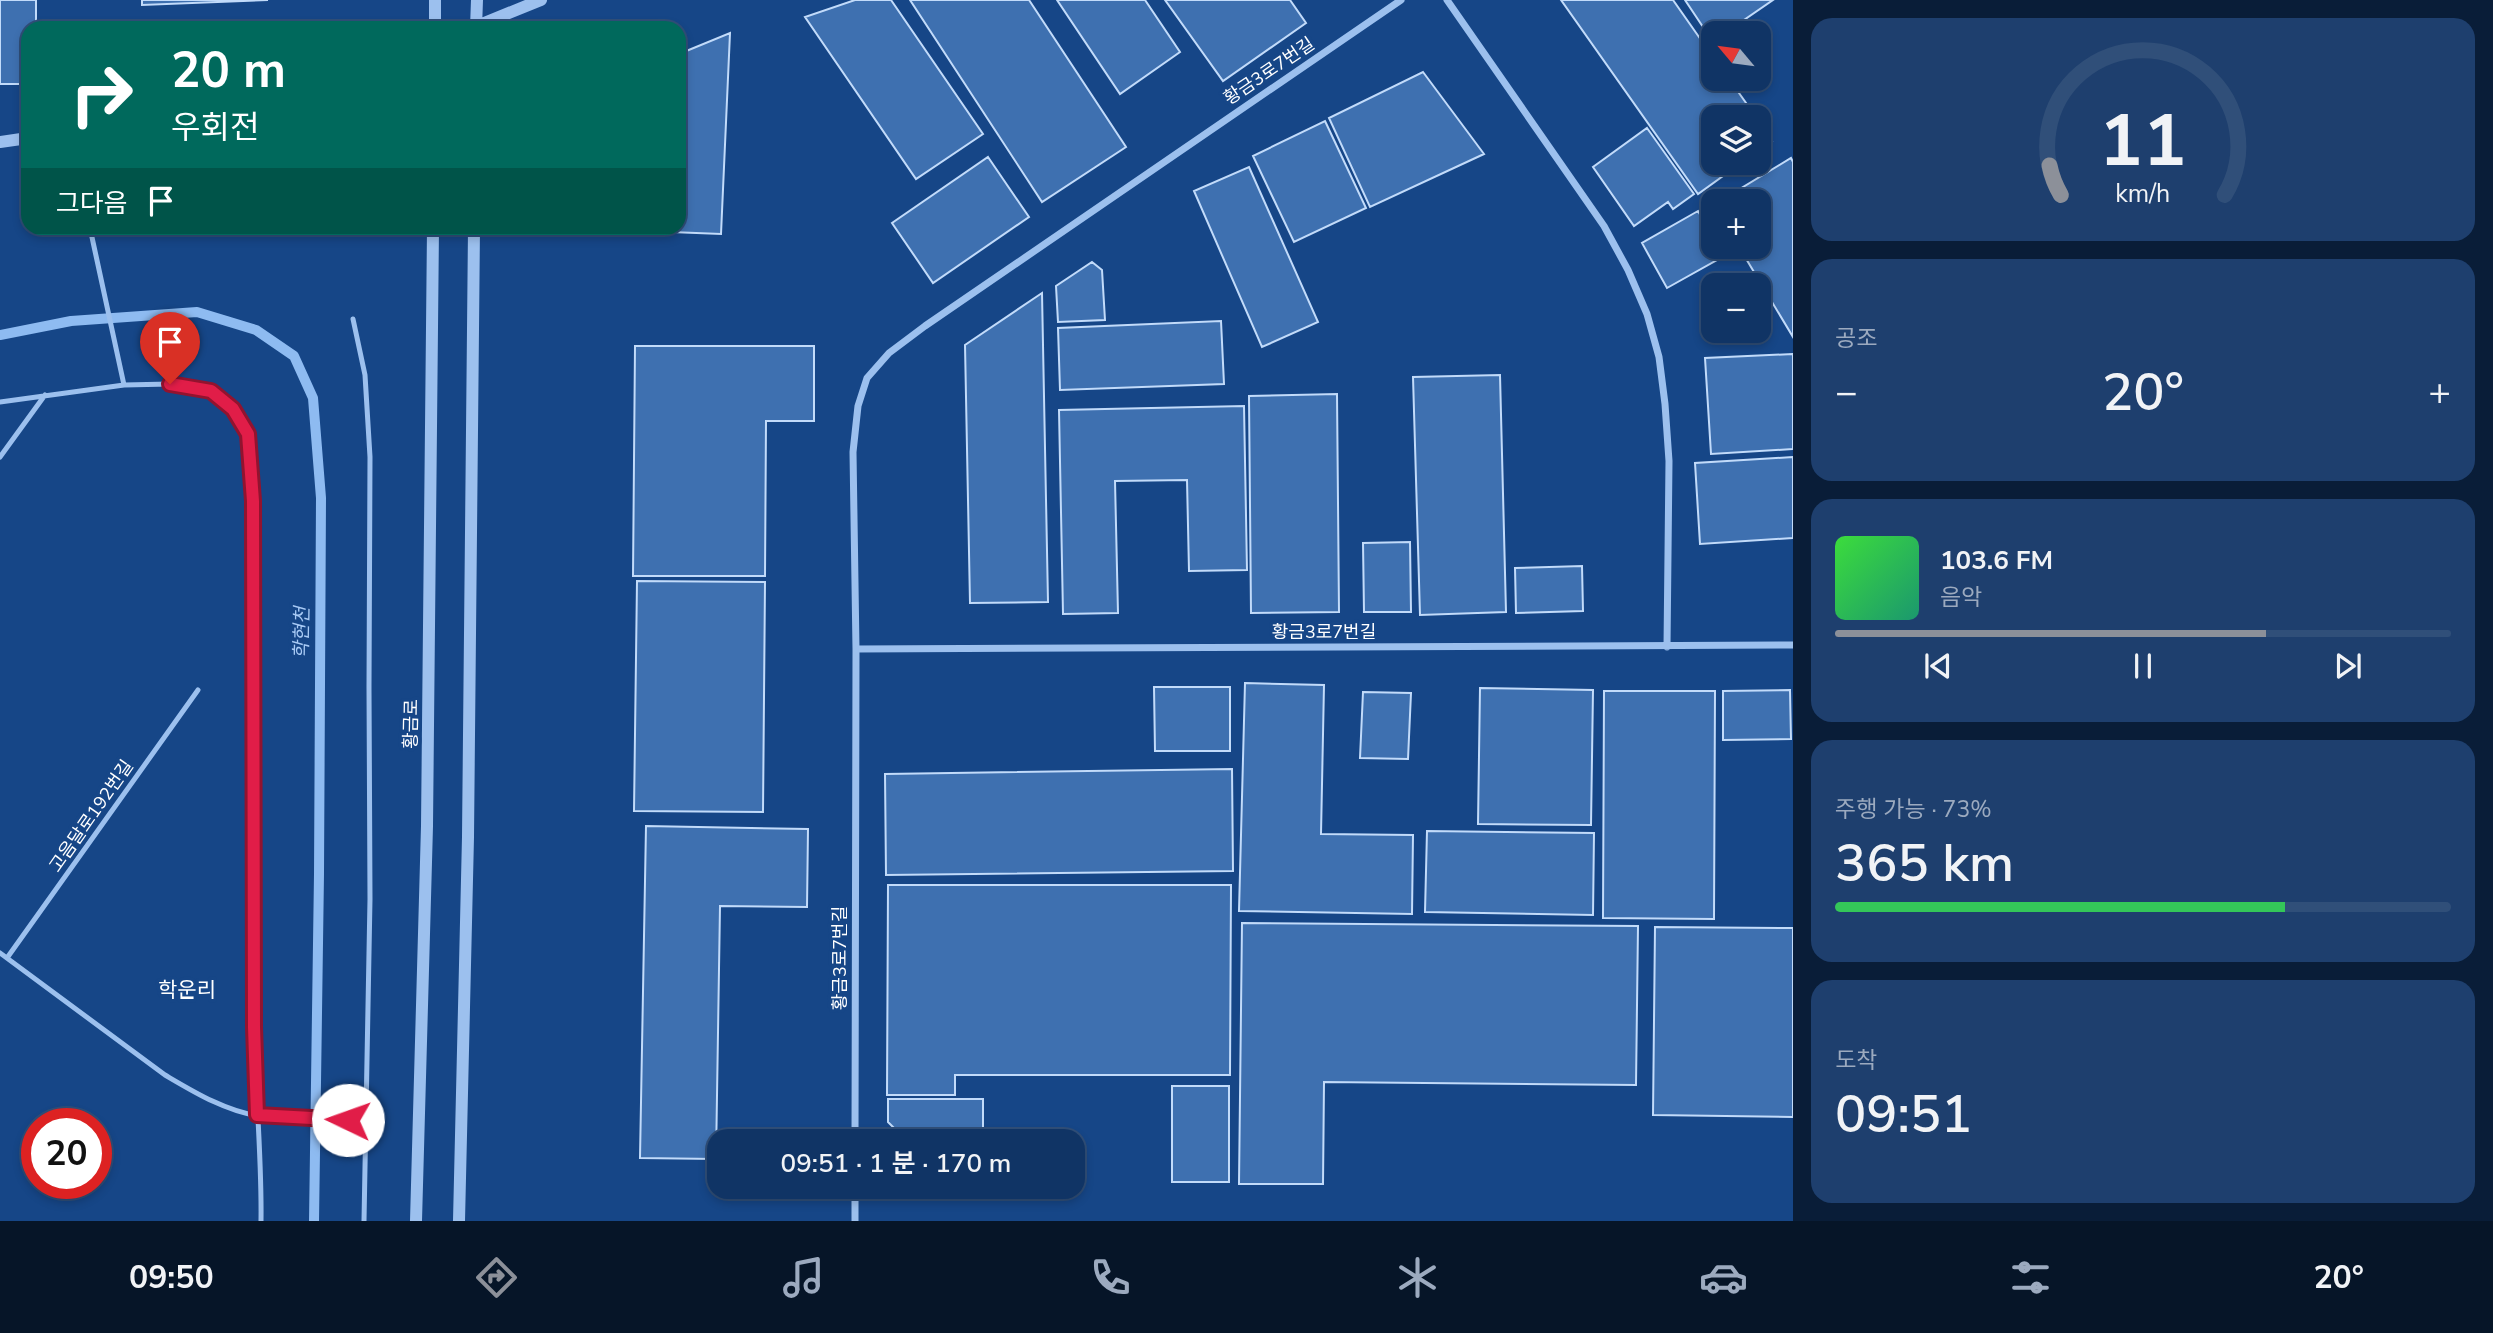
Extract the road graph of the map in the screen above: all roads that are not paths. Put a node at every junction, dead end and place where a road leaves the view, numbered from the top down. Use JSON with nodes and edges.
{"nodes":[{"id":1,"x":435,"y":0,"type":"edge"},
{"id":2,"x":477,"y":0,"type":"edge"},
{"id":3,"x":541,"y":0,"type":"edge"},
{"id":4,"x":1401,"y":0,"type":"edge"},
{"id":5,"x":1447,"y":0,"type":"edge"},
{"id":6,"x":435,"y":21,"type":"edge"},
{"id":7,"x":475,"y":21,"type":"edge"},
{"id":8,"x":490,"y":21,"type":"edge"},
{"id":9,"x":21,"y":139,"type":"edge"},
{"id":10,"x":0,"y":142,"type":"edge"},
{"id":11,"x":91,"y":235,"type":"edge"},
{"id":12,"x":433,"y":235,"type":"edge"},
{"id":13,"x":474,"y":235,"type":"edge"},
{"id":14,"x":353,"y":319,"type":"dead end"},
{"id":15,"x":124,"y":385,"type":"junction"},
{"id":16,"x":44,"y":395,"type":"junction"},
{"id":17,"x":0,"y":402,"type":"edge"},
{"id":18,"x":0,"y":457,"type":"edge"},
{"id":19,"x":1793,"y":645,"type":"edge"},
{"id":20,"x":1667,"y":647,"type":"junction"},
{"id":21,"x":856,"y":649,"type":"junction"},
{"id":22,"x":198,"y":690,"type":"dead end"},
{"id":23,"x":0,"y":953,"type":"edge"},
{"id":24,"x":7,"y":958,"type":"junction"},
{"id":25,"x":257,"y":1115,"type":"junction"},
{"id":26,"x":366,"y":1121,"type":"junction"},
{"id":27,"x":855,"y":1129,"type":"edge"},
{"id":28,"x":855,"y":1199,"type":"edge"},
{"id":29,"x":261,"y":1221,"type":"edge"},
{"id":30,"x":364,"y":1221,"type":"edge"},
{"id":31,"x":416,"y":1221,"type":"edge"},
{"id":32,"x":459,"y":1221,"type":"edge"},
{"id":33,"x":855,"y":1221,"type":"edge"}],
"edges":[{"from":1,"to":6,"type":"street"},
{"from":2,"to":7,"type":"street"},
{"from":3,"to":8,"type":"street"},
{"from":4,"to":21,"type":"street","name":"황금3로7번길"},
{"from":5,"to":20,"type":"street"},
{"from":9,"to":10,"type":"street"},
{"from":11,"to":15,"type":"lane"},
{"from":12,"to":31,"type":"street","name":"황금로"},
{"from":13,"to":32,"type":"street"},
{"from":14,"to":26,"type":"lane"},
{"from":15,"to":16,"type":"lane"},
{"from":15,"to":25,"type":"lane"},
{"from":16,"to":17,"type":"lane"},
{"from":16,"to":18,"type":"lane"},
{"from":19,"to":20,"type":"street","name":"황금3로7번길"},
{"from":20,"to":21,"type":"street","name":"황금3로7번길"},
{"from":21,"to":27,"type":"street","name":"황금3로7번길"},
{"from":22,"to":24,"type":"lane","name":"고음달로192번길"},
{"from":23,"to":24,"type":"lane"},
{"from":24,"to":25,"type":"lane"},
{"from":25,"to":26,"type":"lane"},
{"from":25,"to":29,"type":"lane"},
{"from":26,"to":30,"type":"lane"},
{"from":28,"to":33,"type":"street"}]}
